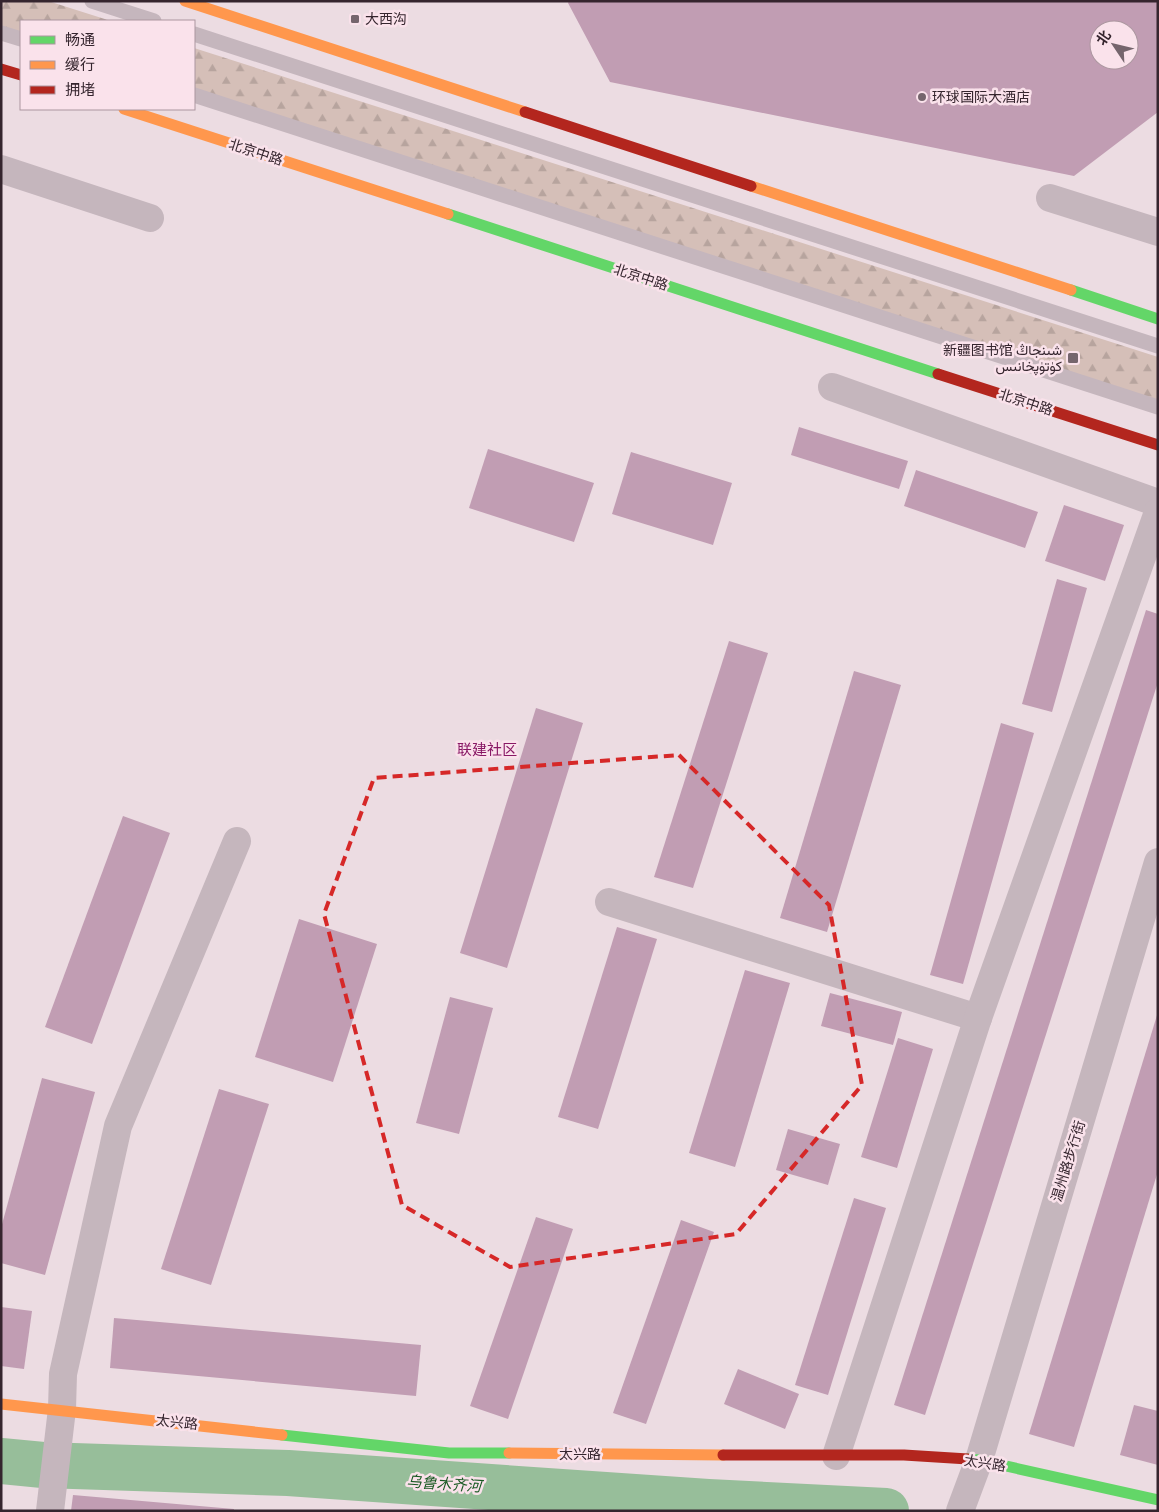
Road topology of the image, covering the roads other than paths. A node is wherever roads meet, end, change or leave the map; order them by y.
1 (92, 1) edge
2 (185, 1) edge
3 (151, 20) edge
4 (1, 33) edge
5 (195, 34) edge
6 (20, 39) edge
7 (1, 69) edge
8 (20, 75) edge
9 (195, 95) edge
10 (127, 110) edge
11 (1, 169) edge
12 (1050, 198) dead end
13 (150, 218) dead end
14 (1158, 232) edge
15 (1158, 319) edge
16 (1158, 346) edge
17 (832, 387) dead end
18 (1158, 407) edge
19 (1158, 445) edge
20 (1158, 503) edge
21 (1158, 512) edge
22 (237, 841) dead end
23 (1158, 862) edge
24 (609, 902) dead end
25 (978, 1018) junction
26 (1, 1404) edge
27 (62, 1409) junction
28 (836, 1456) junction
29 (979, 1460) junction
30 (1158, 1500) edge
31 (50, 1511) edge
32 (960, 1511) edge

1 - 3 lane
2 - 15 main road
4 - 6 lane
5 - 16 lane
7 - 8 main road
9 - 18 lane
10 - 19 main road, 北京中路
11 - 13 street
12 - 14 street
17 - 20 street
21 - 25 street
22 - 27 street
23 - 29 street, 温州路步行街
24 - 25 street
25 - 28 street
26 - 27 main road, 太兴路
27 - 28 main road, 太兴路
27 - 31 street
28 - 29 main road, 太兴路
29 - 30 main road, 太兴路
29 - 32 street, 温州路步行街

